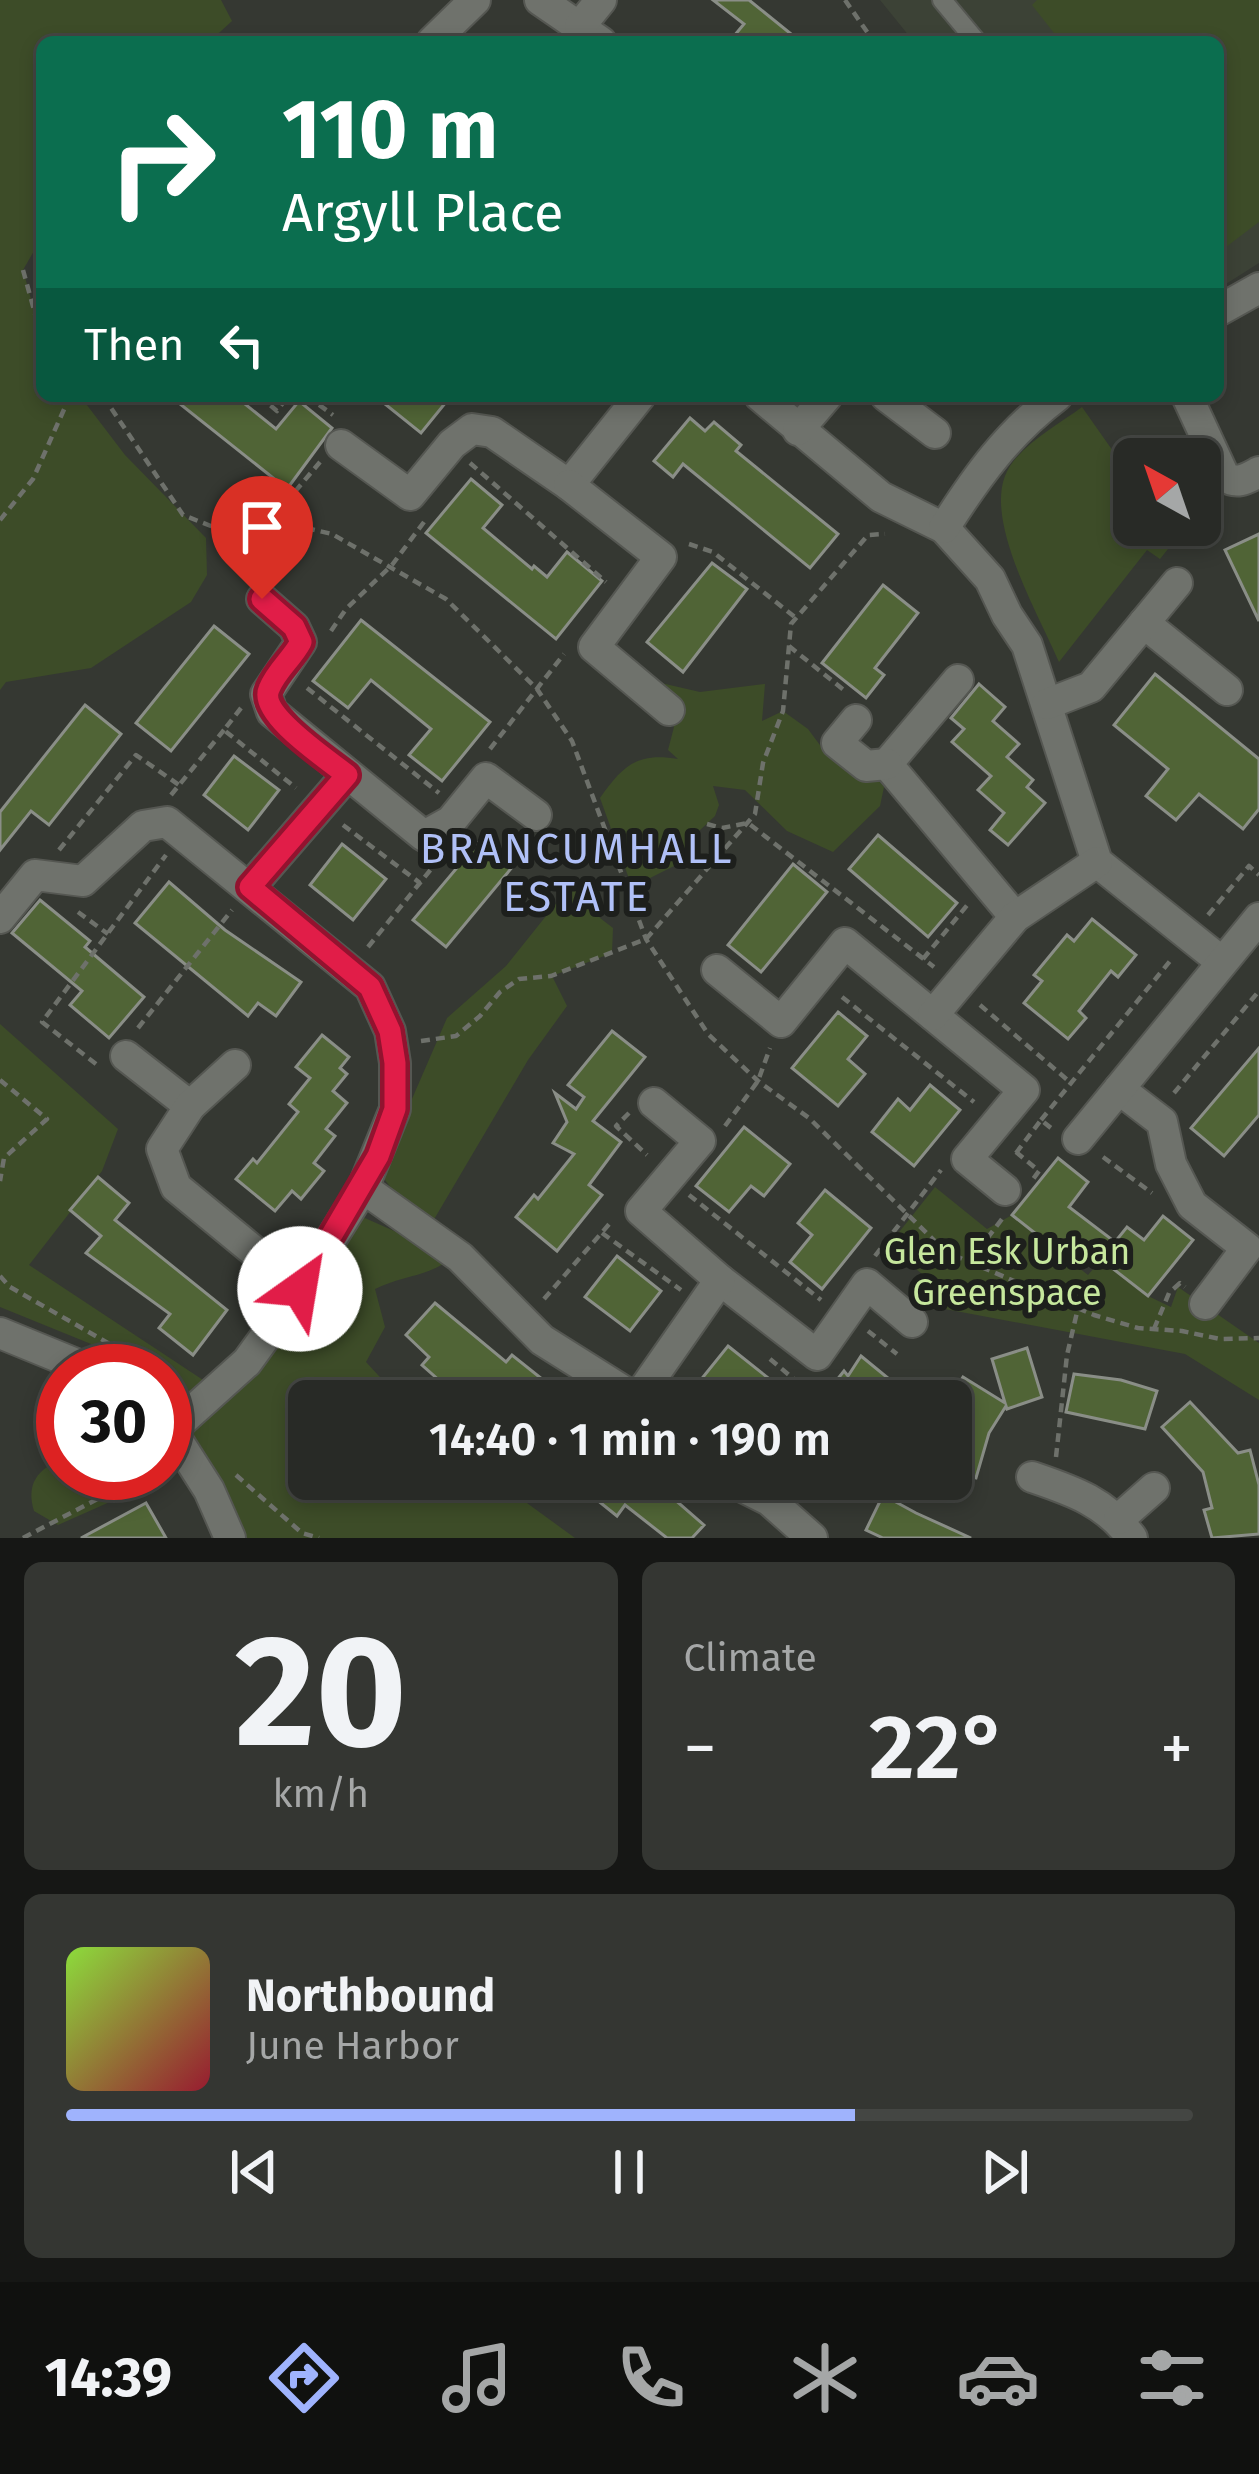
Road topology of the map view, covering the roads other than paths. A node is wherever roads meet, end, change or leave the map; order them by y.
1 (475, 0) edge
2 (540, 0) edge
3 (601, 0) edge
4 (942, 0) edge
5 (590, 34) edge
6 (438, 36) edge
7 (972, 36) edge
8 (1259, 288) edge
9 (1224, 308) edge
10 (635, 402) edge
11 (767, 402) edge
12 (822, 402) edge
13 (894, 402) edge
14 (1050, 402) edge
15 (1190, 402) edge
16 (797, 430) junction
17 (934, 433) dead end
18 (341, 445) dead end
19 (1259, 472) edge
20 (569, 485) junction
21 (944, 527) junction
22 (1177, 583) dead end
23 (262, 599) dead end
24 (1144, 623) junction
25 (958, 680) dead end
26 (1227, 690) dead end
27 (1047, 704) junction
28 (669, 710) dead end
29 (856, 720) dead end
30 (887, 764) junction
31 (347, 775) junction
32 (536, 815) dead end
33 (1097, 862) junction
34 (250, 887) junction
35 (1015, 917) junction
36 (0, 918) edge
37 (1259, 918) edge
38 (1222, 962) junction
39 (717, 970) dead end
40 (933, 1015) junction
41 (126, 1056) road end
42 (235, 1065) dead end
43 (1120, 1089) junction
44 (654, 1102) road end
45 (190, 1106) junction
46 (1075, 1143) road end
47 (999, 1186) road end
48 (362, 1188) junction
49 (719, 1280) junction
50 (300, 1289) junction
51 (1205, 1304) dead end
52 (912, 1322) dead end
53 (1, 1338) edge
54 (36, 1351) edge
55 (603, 1380) edge
56 (652, 1380) edge
57 (192, 1412) edge
58 (192, 1463) edge
59 (1043, 1481) road end
60 (1154, 1488) dead end
61 (769, 1500) edge
62 (1125, 1529) edge
63 (230, 1538) edge
64 (812, 1538) edge

1 - 6 street
2 - 5 street
3 - 5 street
4 - 7 lane
8 - 9 street
10 - 20 street
11 - 16 street
12 - 16 street
13 - 17 street
14 - 21 street
15 - 19 street
16 - 21 street
18 - 20 street
20 - 28 street
21 - 27 street
22 - 24 street
23 - 31 street
24 - 26 street
24 - 27 street
25 - 30 street
27 - 33 street
29 - 30 street
30 - 35 street
31 - 32 street
31 - 34 street
33 - 35 street
33 - 38 street
34 - 36 street
34 - 48 street
35 - 40 street
37 - 38 street
38 - 43 street
39 - 40 street
40 - 47 street
41 - 45 street
42 - 45 street
43 - 46 street
43 - 51 street
44 - 49 street
45 - 50 street
48 - 50 street
48 - 55 street
49 - 52 street
49 - 56 street
50 - 57 street
53 - 54 street
58 - 63 street
59 - 62 street
60 - 62 street
61 - 64 street

